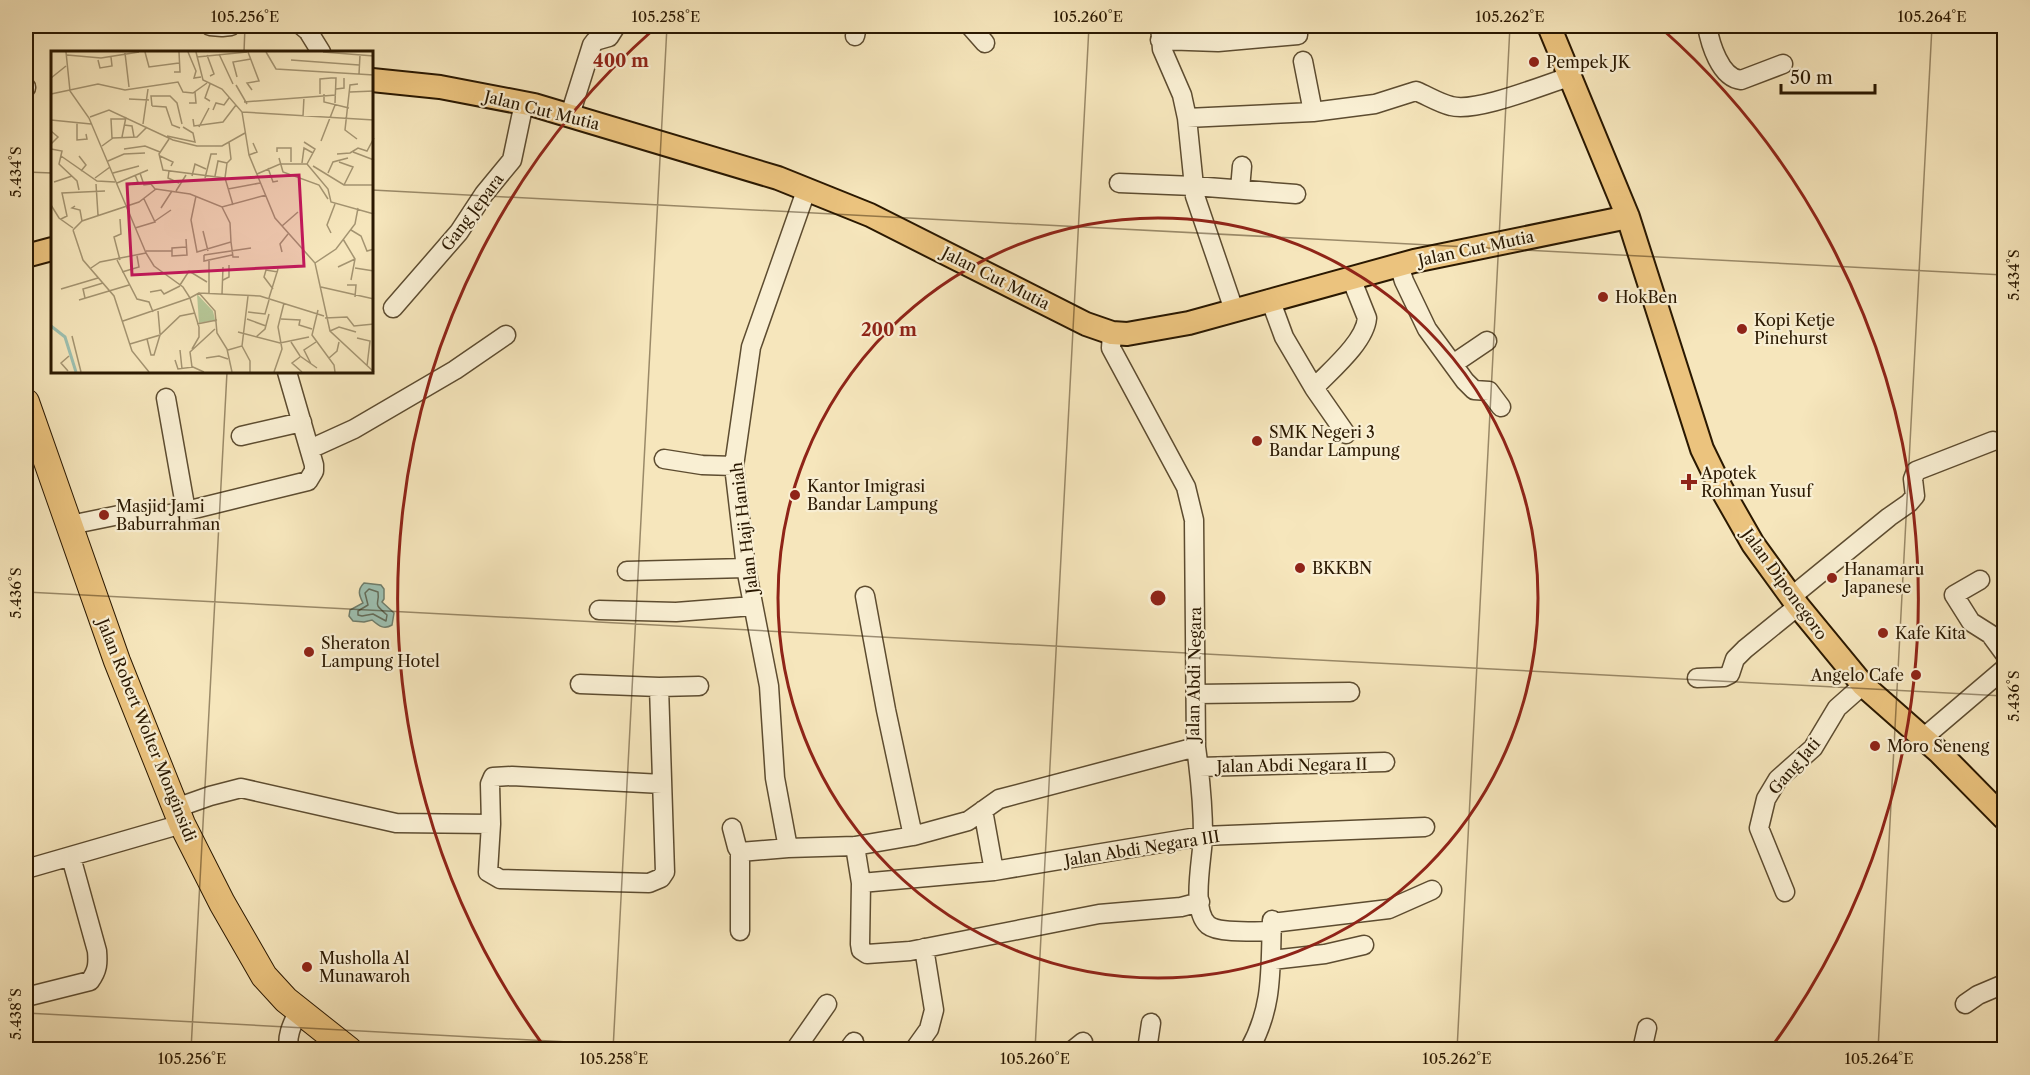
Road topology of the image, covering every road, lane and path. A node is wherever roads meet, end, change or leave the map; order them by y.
1 (210, 26) edge
2 (231, 26) edge
3 (302, 26) edge
4 (616, 26) edge
5 (970, 26) edge
6 (1549, 26) edge
7 (1707, 26) edge
8 (1160, 33) edge
9 (1298, 35) dead end
10 (985, 44) dead end
11 (320, 51) edge
12 (1303, 61) dead end
13 (1783, 64) dead end
14 (1569, 77) junction
15 (374, 80) edge
16 (524, 103) junction
17 (1313, 112) junction
18 (570, 115) junction
19 (1187, 118) junction
20 (1242, 165) dead end
21 (1119, 183) dead end
22 (1194, 186) junction
23 (807, 188) junction
24 (1240, 189) junction
25 (1296, 194) dead end
26 (1628, 217) junction
27 (51, 249) edge
28 (26, 256) edge
29 (1399, 266) junction
30 (1351, 278) junction
31 (1270, 299) junction
32 (393, 308) dead end
33 (1234, 310) junction
34 (1112, 333) junction
35 (506, 335) dead end
36 (1487, 341) dead end
37 (1453, 364) junction
38 (288, 374) edge
39 (1314, 388) junction
40 (166, 398) dead end
41 (26, 402) edge
42 (1501, 407) dead end
43 (302, 422) junction
44 (1346, 434) dead end
45 (241, 436) dead end
46 (1993, 441) dead end
47 (310, 449) junction
48 (664, 459) dead end
49 (734, 466) junction
50 (186, 511) junction
51 (70, 525) junction
52 (746, 568) junction
53 (627, 571) dead end
54 (1980, 580) dead end
55 (865, 596) dead end
56 (1794, 601) junction
57 (753, 606) junction
58 (599, 610) dead end
59 (2004, 653) edge
60 (2004, 669) edge
61 (1696, 678) dead end
62 (580, 684) dead end
63 (1863, 684) junction
64 (699, 686) dead end
65 (659, 687) junction
66 (1350, 692) dead end
67 (1196, 694) junction
68 (1923, 738) junction
69 (1196, 747) junction
70 (1385, 762) dead end
71 (1199, 767) junction
72 (662, 784) junction
73 (983, 810) junction
74 (179, 816) junction
75 (2004, 818) edge
76 (491, 824) junction
77 (1425, 826) dead end
78 (732, 828) dead end
79 (913, 836) junction
80 (1203, 836) junction
81 (787, 843) junction
82 (855, 846) junction
83 (740, 852) junction
84 (71, 857) junction
85 (26, 869) edge
86 (994, 871) junction
87 (861, 883) junction
88 (1432, 890) dead end
89 (1785, 892) dead end
90 (1200, 903) junction
91 (1272, 922) junction
92 (740, 931) dead end
93 (1364, 945) dead end
94 (924, 948) junction
95 (1272, 960) junction
96 (2004, 984) edge
97 (26, 996) edge
98 (827, 1004) dead end
99 (1965, 1004) dead end
100 (298, 1010) junction
101 (1151, 1023) dead end
102 (1647, 1028) dead end
103 (290, 1050) edge
104 (349, 1050) edge
105 (795, 1050) edge
106 (914, 1050) edge
107 (1147, 1050) edge
108 (1249, 1050) edge
109 (1642, 1050) edge

1 - 2 street
3 - 11 street
4 - 18 street
5 - 10 street
6 - 14 main road, Jalan Diponegoro
7 - 13 street
8 - 9 street
8 - 19 street
12 - 17 street
14 - 17 street
14 - 26 main road, Jalan Diponegoro
15 - 16 main road, Jalan Cut Mutia
16 - 18 main road, Jalan Cut Mutia
16 - 32 street, Gang Jepara
17 - 19 street
18 - 23 main road, Jalan Cut Mutia
19 - 22 street
20 - 24 street
21 - 22 street
22 - 24 street
22 - 33 street
23 - 34 main road, Jalan Cut Mutia
23 - 49 street, Jalan Haji Haniah
24 - 25 street
26 - 29 main road, Jalan Cut Mutia
26 - 56 main road, Jalan Diponegoro
27 - 28 main road
29 - 30 main road, Jalan Cut Mutia
29 - 37 street
30 - 31 main road, Jalan Cut Mutia
30 - 39 street
31 - 33 main road, Jalan Cut Mutia
31 - 39 street
33 - 34 main road, Jalan Cut Mutia
34 - 67 street, Jalan Abdi Negara
35 - 47 street
36 - 37 street
37 - 42 street
38 - 43 street
39 - 44 street
40 - 50 street
41 - 51 highway, Jalan Robert Wolter Monginsidi
43 - 45 street
43 - 47 street
46 - 56 street
47 - 50 street
48 - 49 street
49 - 52 street, Jalan Haji Haniah
50 - 51 street
51 - 74 highway, Jalan Robert Wolter Monginsidi
52 - 53 street
52 - 57 street, Jalan Haji Haniah
54 - 59 street
55 - 79 street
56 - 61 street
56 - 63 main road, Jalan Diponegoro
57 - 58 street
57 - 81 street, Jalan Haji Haniah
60 - 68 street
62 - 65 street
63 - 68 main road, Jalan Diponegoro
63 - 89 street, Gang Jati
64 - 65 street
65 - 72 street
66 - 67 street
67 - 69 street, Jalan Abdi Negara
68 - 75 main road, Jalan Diponegoro
69 - 71 street
69 - 73 street, Jalan Abdi Negara
70 - 71 street, Jalan Abdi Negara II
71 - 80 street
72 - 76 street
72 - 76 street
73 - 79 street, Jalan Abdi Negara
73 - 86 street
74 - 76 street
74 - 84 street
74 - 100 highway, Jalan Robert Wolter Monginsidi
77 - 80 street, Jalan Abdi Negara III
78 - 83 street
79 - 82 street, Jalan Abdi Negara
80 - 86 street, Jalan Abdi Negara III
80 - 90 street
81 - 82 street, Jalan Abdi Negara
81 - 83 street, Jalan Abdi Negara
82 - 87 street
83 - 92 street
84 - 85 street
84 - 97 street
86 - 87 street, Jalan Abdi Negara III
87 - 94 street
88 - 91 street
90 - 91 street
90 - 94 street
91 - 95 street
93 - 95 street
94 - 106 street
95 - 108 street
96 - 99 street
98 - 105 street
100 - 103 street
100 - 104 highway, Jalan Robert Wolter Monginsidi
101 - 107 street
102 - 109 street

